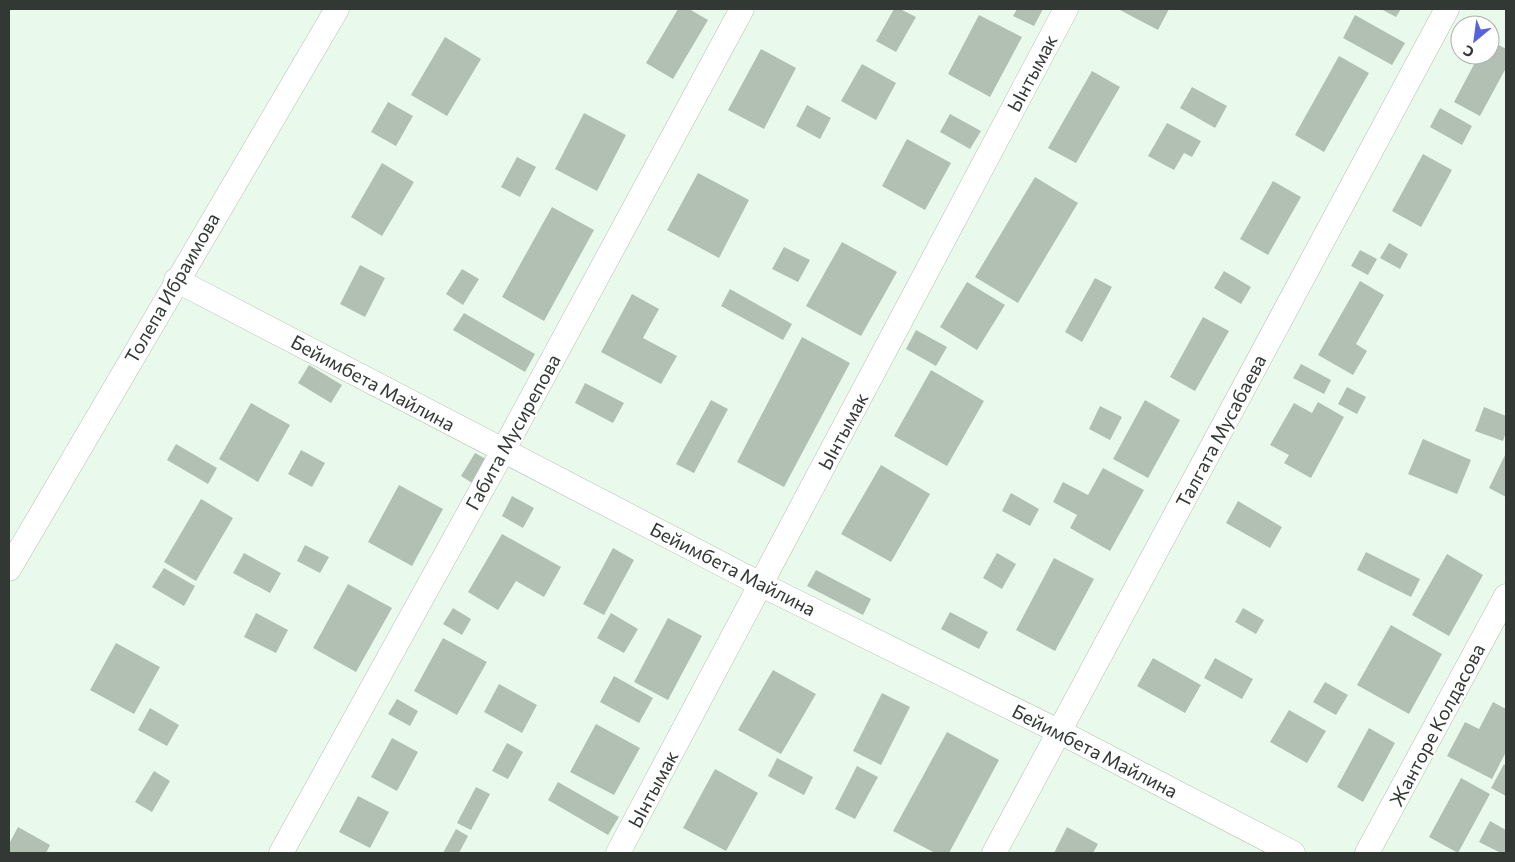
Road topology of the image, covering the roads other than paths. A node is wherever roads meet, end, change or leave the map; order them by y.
1 (336, 9) edge
2 (742, 9) edge
3 (1066, 9) edge
4 (1447, 9) edge
5 (176, 280) junction
6 (503, 451) junction
7 (9, 568) edge
8 (762, 585) junction
9 (1506, 596) edge
10 (1060, 732) junction
11 (281, 853) edge
12 (618, 853) edge
13 (994, 853) edge
14 (1293, 853) edge
15 (1367, 853) edge

1 - 5 street, Толепа Ибраимова
2 - 6 street, Габита Мусирепова
3 - 8 street, Ынтымак
4 - 10 street, Талгата Мусабаева
5 - 6 street, Бейимбета Майлина
5 - 7 street, Толепа Ибраимова
6 - 8 street, Бейимбета Майлина
6 - 11 street, Габита Мусирепова
8 - 10 street, Бейимбета Майлина
8 - 12 street, Ынтымак
9 - 15 street, Жанторе Колдасова
10 - 13 street, Талгата Мусабаева
10 - 14 street, Бейимбета Майлина

